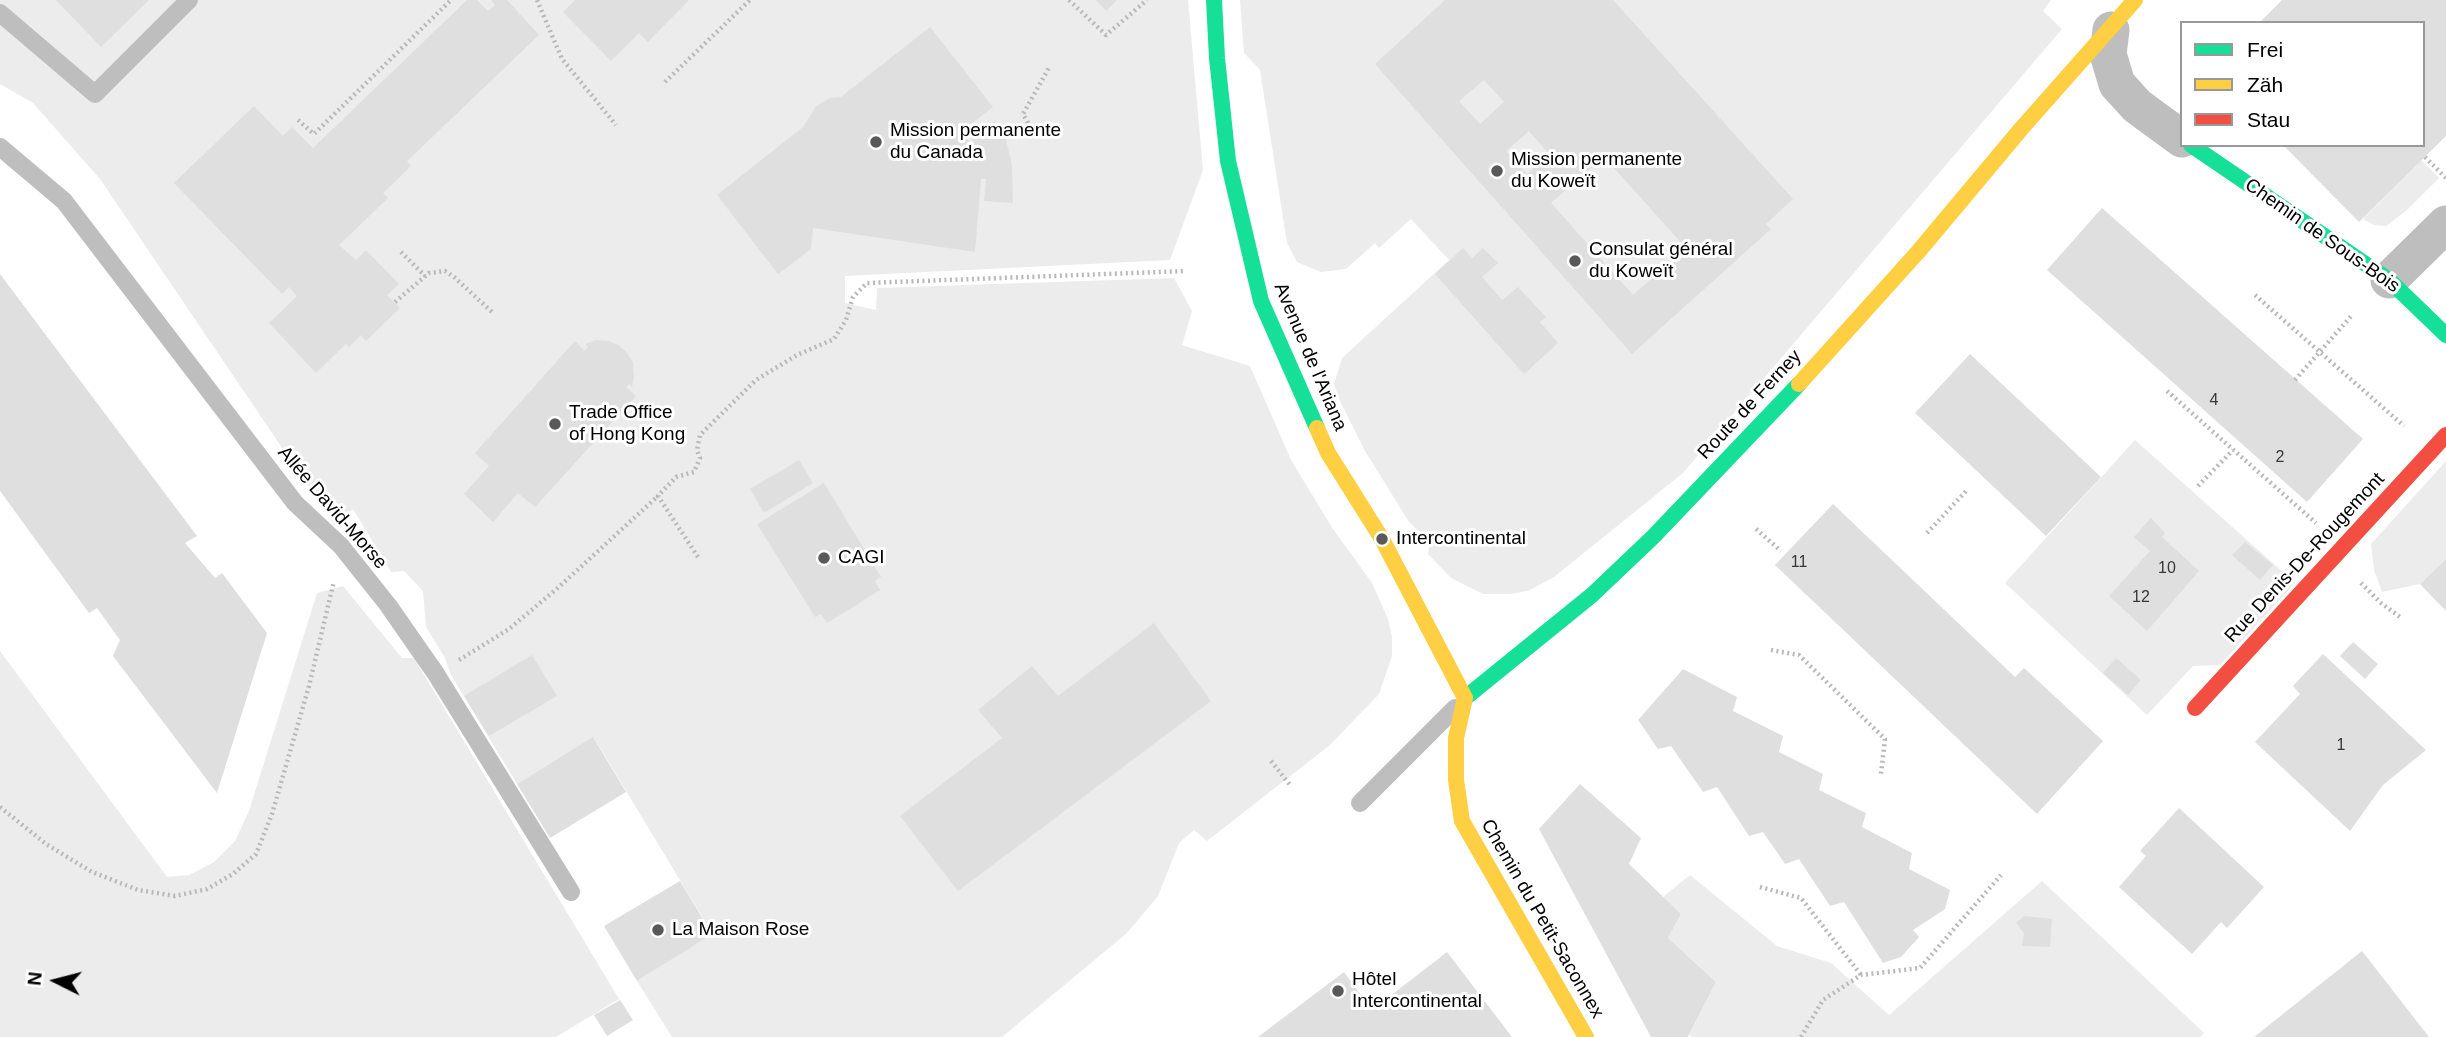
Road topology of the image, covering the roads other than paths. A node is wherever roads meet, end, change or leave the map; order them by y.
1 (189, 0) edge
2 (1213, 0) edge
3 (2135, 0) edge
4 (0, 13) edge
5 (2111, 30) junction
6 (2180, 138) edge
7 (0, 147) edge
8 (2194, 147) edge
9 (2446, 224) edge
10 (2389, 280) junction
11 (2446, 335) edge
12 (2446, 435) edge
13 (1465, 698) junction
14 (2195, 708) dead end
15 (1360, 803) dead end
16 (571, 892) dead end
17 (1586, 1037) edge

1 - 4 lane
2 - 13 street, Avenue de l'Ariana
3 - 5 street, Route de Ferney
5 - 6 street
5 - 13 street, Route de Ferney
7 - 16 lane, Allée David-Morse
8 - 10 street, Chemin de Sous-Bois
9 - 10 street
10 - 11 street, Chemin de Sous-Bois
12 - 14 street, Rue Denis-De-Rougemont
13 - 15 lane, Route de Ferney
13 - 17 street, Chemin du Petit-Saconnex

